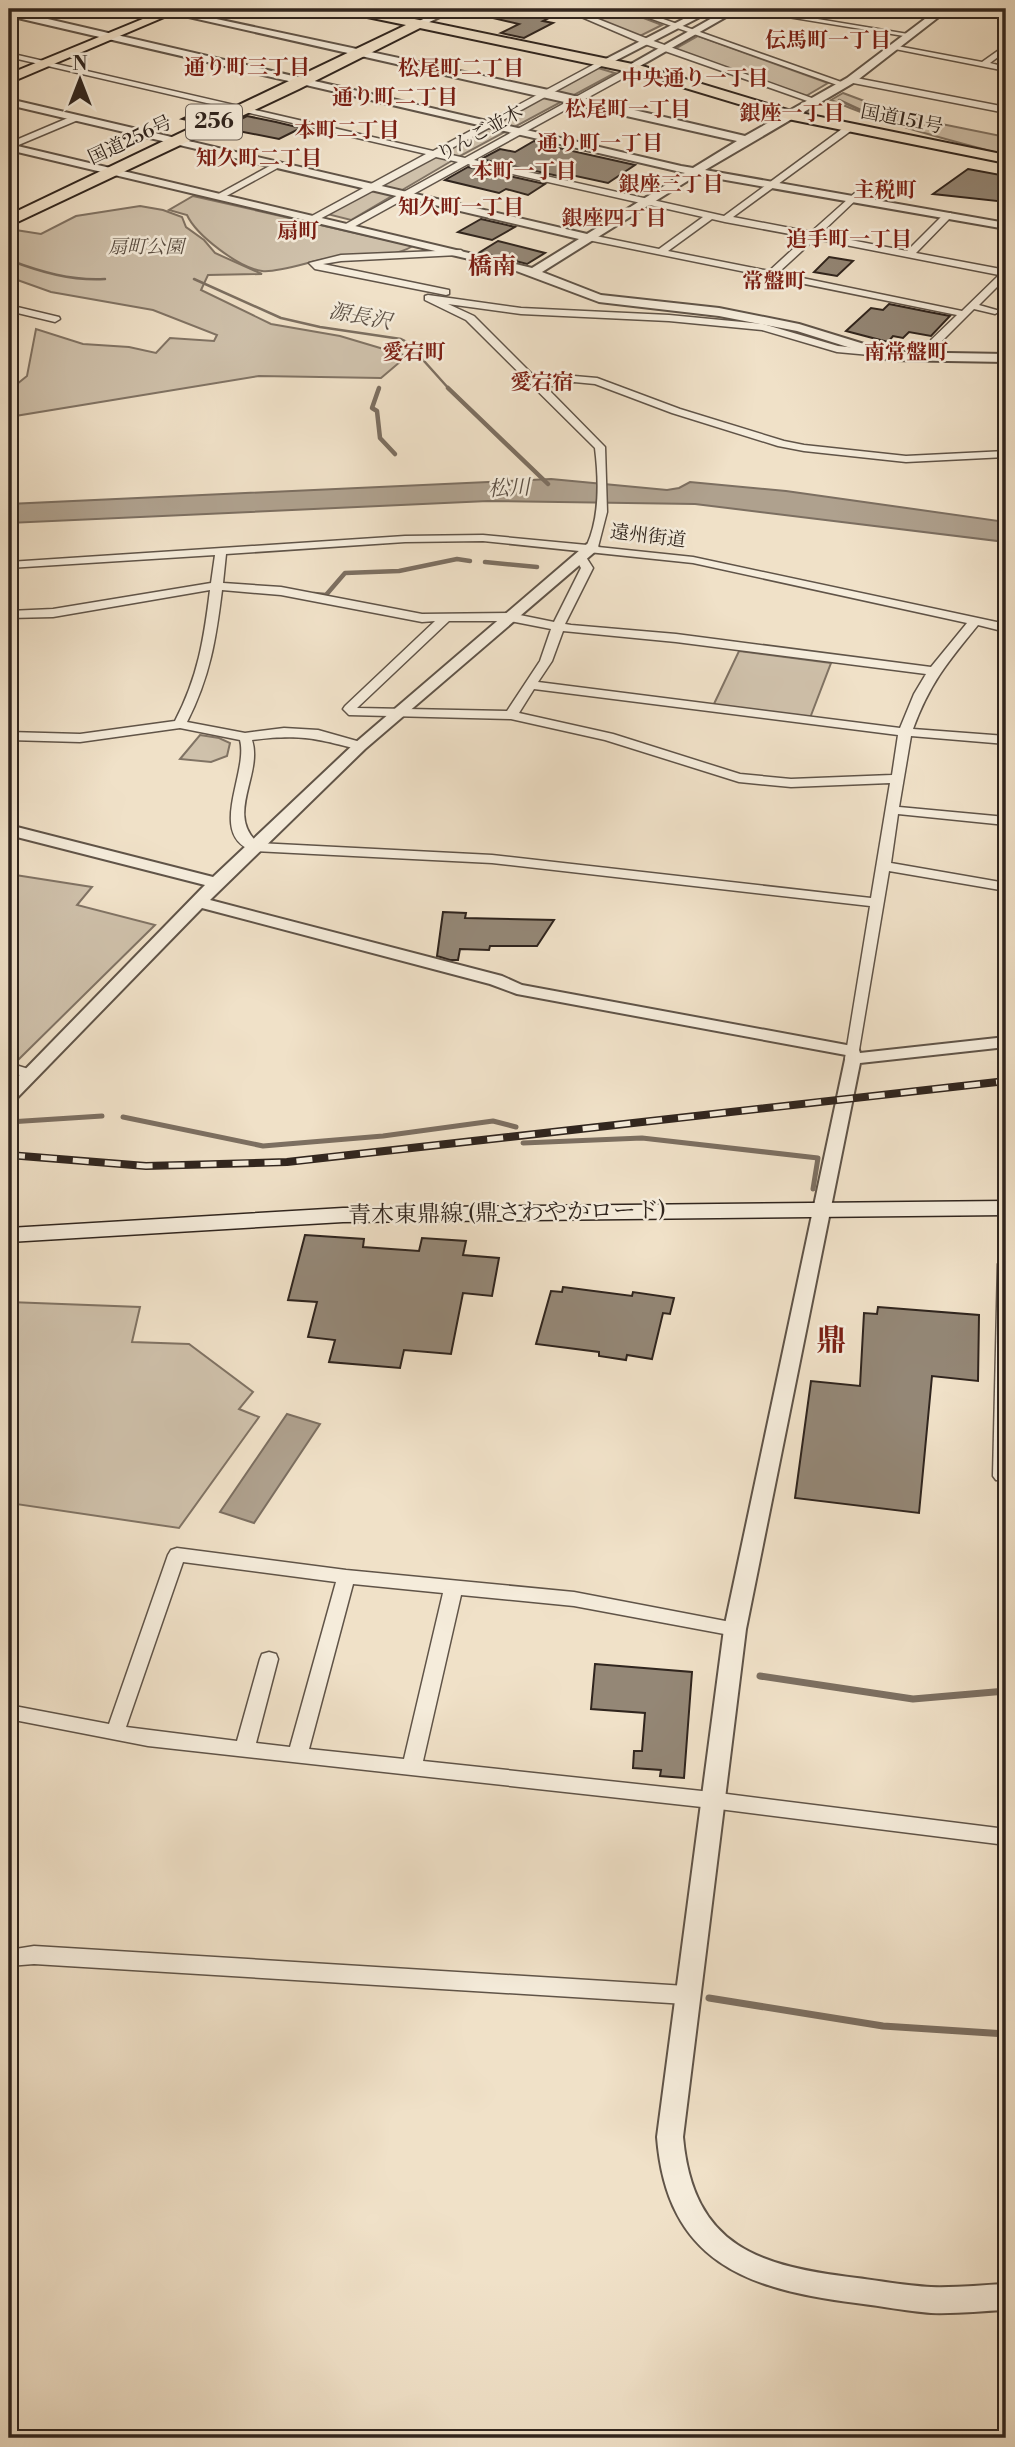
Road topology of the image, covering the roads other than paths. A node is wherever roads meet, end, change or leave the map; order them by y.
1 (14, 9) edge
2 (348, 9) edge
3 (402, 9) edge
4 (452, 9) edge
5 (567, 9) edge
6 (628, 9) edge
7 (709, 9) edge
8 (735, 9) edge
9 (743, 9) edge
10 (944, 9) edge
11 (979, 9) edge
12 (169, 10) edge
13 (9, 13) edge
14 (1006, 13) edge
15 (387, 17) junction
16 (420, 23) junction
17 (675, 26) junction
18 (692, 32) junction
19 (910, 35) junction
20 (111, 36) junction
21 (645, 41) junction
22 (895, 47) junction
23 (1006, 47) edge
24 (665, 48) junction
25 (359, 54) junction
26 (9, 55) edge
27 (605, 62) junction
28 (44, 64) junction
29 (983, 65) junction
30 (628, 68) junction
31 (1006, 69) edge
32 (9, 79) edge
33 (305, 80) junction
34 (843, 84) junction
35 (546, 93) junction
36 (817, 99) junction
37 (577, 100) junction
38 (9, 102) edge
39 (240, 110) junction
40 (1006, 110) edge
41 (788, 115) junction
42 (75, 118) junction
43 (490, 123) junction
44 (849, 128) junction
45 (522, 129) junction
46 (748, 140) junction
47 (172, 141) junction
48 (9, 146) edge
49 (433, 153) junction
50 (1006, 159) edge
51 (464, 161) junction
52 (278, 165) junction
53 (699, 169) junction
54 (108, 172) junction
55 (773, 182) junction
56 (371, 187) junction
57 (404, 195) junction
58 (855, 196) junction
59 (218, 197) junction
60 (647, 203) junction
61 (948, 215) junction
62 (710, 216) junction
63 (313, 219) junction
64 (725, 219) junction
65 (1006, 220) edge
66 (9, 221) edge
67 (1006, 226) edge
68 (347, 227) junction
69 (811, 236) junction
70 (591, 238) junction
71 (458, 252) junction
72 (659, 253) junction
73 (909, 254) junction
74 (534, 272) junction
75 (1006, 273) edge
76 (771, 275) junction
77 (9, 308) edge
78 (968, 310) junction
79 (995, 311) dead end
80 (537, 312) junction
81 (55, 320) dead end
82 (935, 342) dead end
83 (870, 352) junction
84 (1006, 358) edge
85 (541, 385) junction
86 (1006, 454) edge
87 (221, 550) junction
88 (586, 552) junction
89 (9, 565) edge
90 (215, 586) junction
91 (9, 614) edge
92 (447, 617) junction
93 (510, 617) junction
94 (974, 622) junction
95 (558, 627) junction
96 (1006, 628) edge
97 (934, 671) junction
98 (532, 685) junction
99 (397, 713) junction
100 (511, 715) junction
101 (180, 723) junction
102 (905, 732) junction
103 (9, 736) edge
104 (245, 737) junction
105 (1006, 740) edge
106 (360, 746) junction
107 (898, 779) junction
108 (893, 810) junction
109 (1006, 821) edge
110 (9, 830) edge
111 (254, 847) junction
112 (885, 866) junction
113 (216, 883) junction
114 (1006, 887) edge
115 (199, 902) junction
116 (878, 904) junction
117 (1006, 1042) edge
118 (852, 1055) junction
119 (9, 1067) edge
120 (30, 1074) junction
121 (9, 1096) edge
122 (1006, 1208) edge
123 (820, 1210) junction
124 (9, 1235) edge
125 (1006, 1264) edge
126 (1002, 1476) dead end
127 (346, 1577) junction
128 (454, 1586) junction
129 (734, 1629) junction
130 (269, 1659) dead end
131 (9, 1712) edge
132 (115, 1733) junction
133 (245, 1748) junction
134 (299, 1754) junction
135 (412, 1768) junction
136 (711, 1800) junction
137 (1006, 1837) edge
138 (9, 1958) edge
139 (686, 1995) junction
140 (1006, 2297) edge

1 - 20 street
2 - 15 highway, 国道151号
3 - 15 street
4 - 16 street
5 - 21 street
6 - 17 street
7 - 17 street
8 - 18 street
9 - 19 street
10 - 19 street
11 - 14 street
12 - 20 main road
12 - 25 street
13 - 20 street
15 - 16 highway, 国道151号
16 - 25 highway, 国道256号 / 256
16 - 27 highway, 国道151号
17 - 18 street
17 - 21 street
18 - 24 street
18 - 34 street
19 - 22 street
20 - 28 main road
20 - 33 street
21 - 24 street
21 - 27 street
22 - 29 street
22 - 34 street
23 - 29 street
24 - 30 street
24 - 36 street
25 - 33 highway, 国道256号 / 256
25 - 35 street
26 - 28 street
27 - 30 highway, 国道151号
27 - 35 street, りんご並木
28 - 32 main road
28 - 39 street
29 - 31 street
30 - 37 street, りんご並木
30 - 41 highway, 国道151号
33 - 39 highway, 国道256号 / 256
33 - 43 street
34 - 36 street
34 - 40 street
35 - 37 street
35 - 43 street, りんご並木
36 - 41 street
37 - 45 street, りんご並木
37 - 46 street
38 - 42 street
39 - 47 highway, 国道256号 / 256
39 - 49 street
41 - 44 highway, 国道151号
41 - 46 street
42 - 47 street
42 - 48 street
43 - 45 street
43 - 49 street, りんご並木
44 - 50 highway, 国道151号
44 - 55 street
45 - 51 street, りんご並木
45 - 53 street
46 - 53 street
47 - 52 street
47 - 54 highway, 国道256号 / 256
48 - 54 street
49 - 51 street
49 - 56 street, りんご並木
51 - 57 street, りんご並木
51 - 60 street
52 - 56 street
52 - 59 street
53 - 55 street
53 - 60 street
54 - 59 street
54 - 66 highway, 国道256号 / 256
55 - 58 street
55 - 64 street
56 - 57 street
56 - 63 street, りんご並木
57 - 68 street, りんご並木
57 - 70 street
58 - 61 street
58 - 65 street
58 - 69 street
59 - 63 street
60 - 62 street
60 - 70 street
61 - 67 street
61 - 73 street
62 - 64 street
62 - 72 street
63 - 68 street
64 - 69 street
68 - 71 street
69 - 73 street
69 - 76 street
70 - 72 street
70 - 74 street
71 - 74 street
71 - 80 street
72 - 76 street
73 - 75 street
74 - 83 street
75 - 78 street
76 - 78 street
77 - 81 street
78 - 79 street
78 - 82 street
80 - 83 street
80 - 85 street, 遠州街道
83 - 84 street
85 - 86 street
85 - 88 street, 遠州街道
87 - 88 street
87 - 89 street
87 - 90 street
88 - 93 street
88 - 94 street, 遠州街道
88 - 95 street
90 - 91 street
90 - 92 street
90 - 101 street
92 - 93 street
92 - 99 street
93 - 95 street
93 - 99 street
94 - 96 street, 遠州街道
94 - 97 street
95 - 97 street
95 - 98 street
97 - 102 street
98 - 100 street
98 - 102 street
99 - 100 street
99 - 106 street
100 - 107 street
101 - 103 street
101 - 104 street
102 - 105 street
102 - 107 street
104 - 106 street
104 - 111 street
106 - 111 street
107 - 108 street
108 - 109 street
108 - 112 street
110 - 113 street
111 - 113 street
111 - 116 street
112 - 114 street
112 - 116 street
113 - 115 street
115 - 118 street
115 - 120 street
116 - 118 street
117 - 118 street
118 - 123 street
119 - 120 street
120 - 121 street
122 - 123 main road, 青木東鼎線 (鼎さわやかロード)
123 - 124 main road, 青木東鼎線 (鼎さわやかロード)
123 - 129 street
125 - 126 street
127 - 128 street
127 - 132 street
127 - 134 street
128 - 129 street
128 - 135 street
129 - 136 street
130 - 133 street
131 - 132 street
132 - 133 street
133 - 134 street
134 - 135 street
135 - 136 street
136 - 137 street
136 - 139 street
138 - 139 street
139 - 140 street

